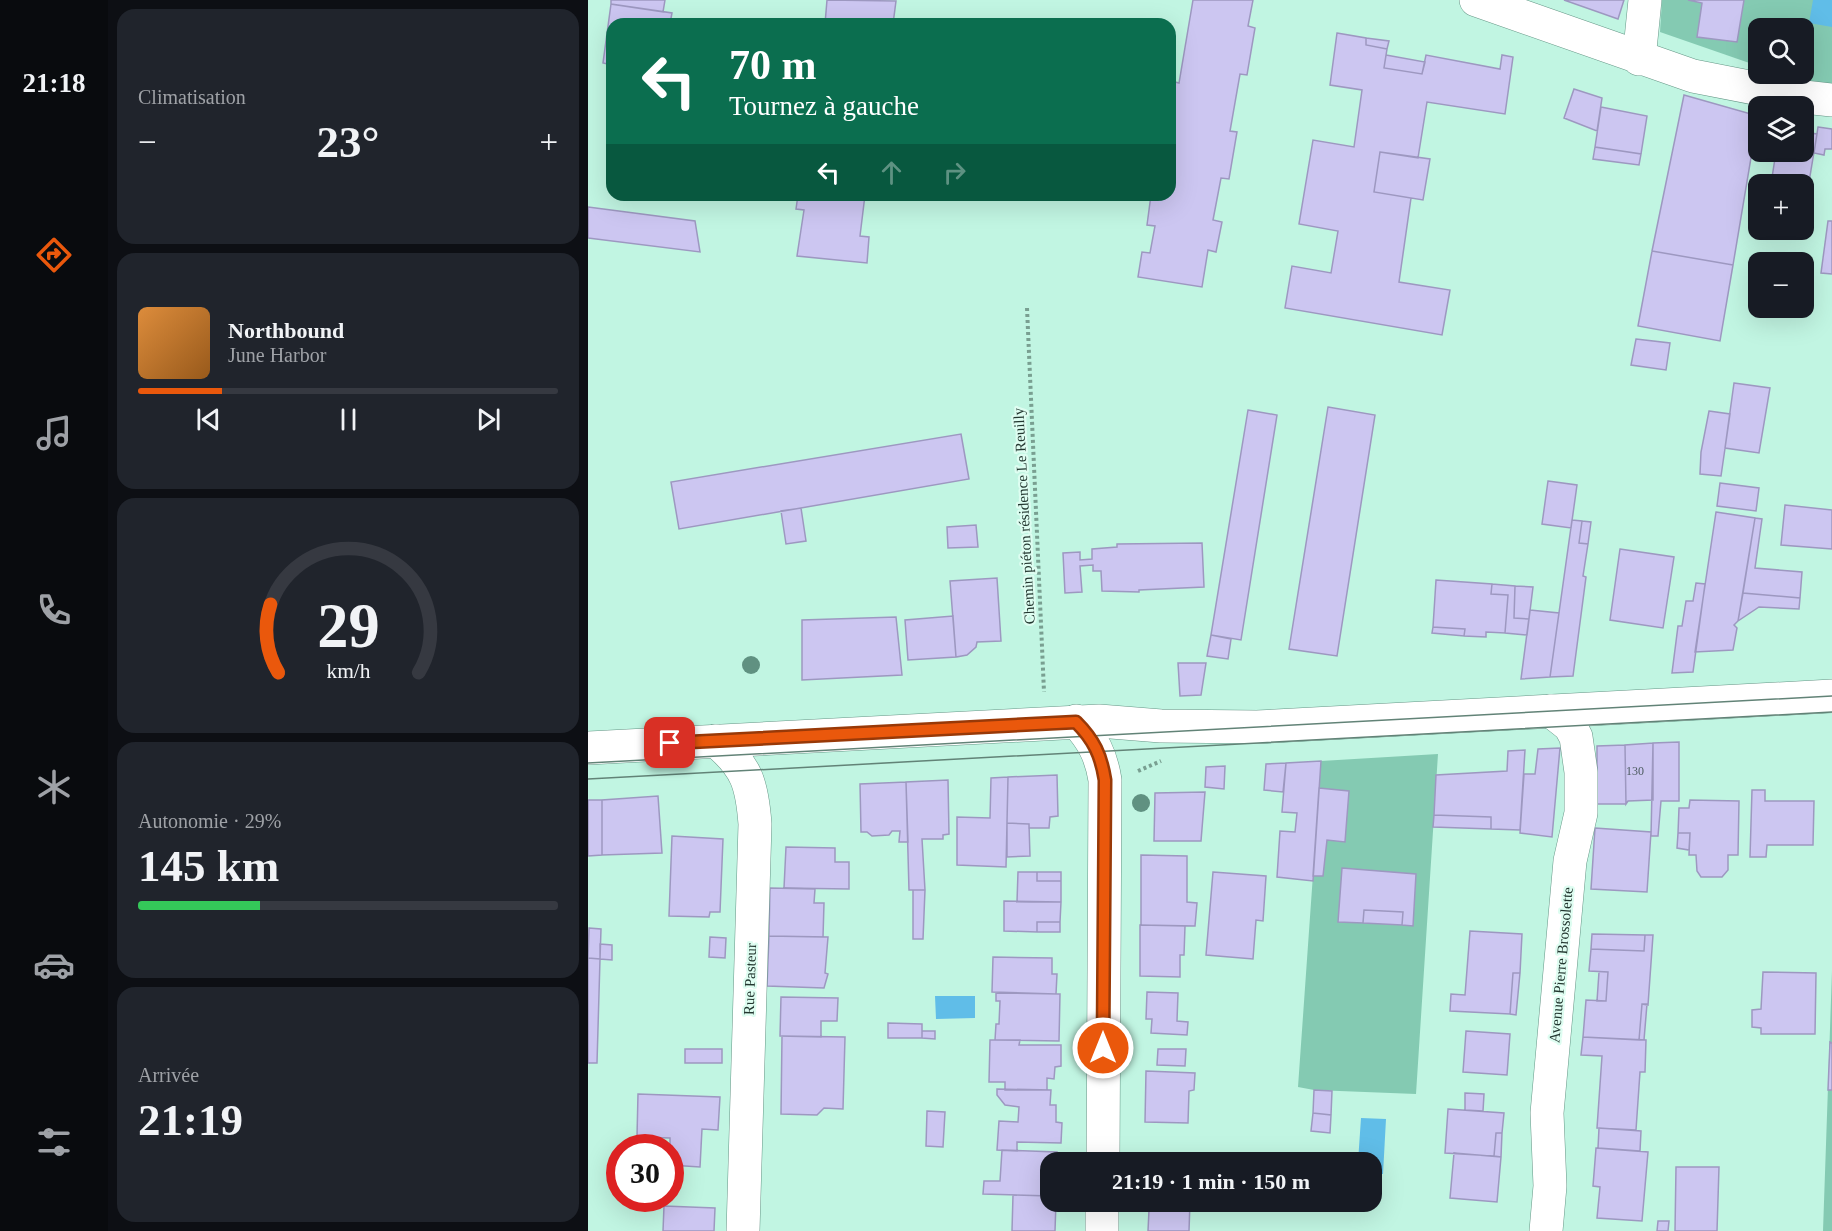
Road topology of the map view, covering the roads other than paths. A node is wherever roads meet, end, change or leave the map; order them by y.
1 (1476, 0) edge
2 (1645, 0) edge
3 (1639, 59) junction
4 (1832, 100) edge
5 (1832, 696) edge
6 (1551, 711) junction
7 (1061, 722) junction
8 (716, 741) junction
9 (588, 748) edge
10 (1103, 1152) edge
11 (1102, 1212) edge
12 (743, 1231) edge
13 (1102, 1231) edge
14 (1546, 1231) edge

1 - 3 street
2 - 3 street
3 - 4 street
5 - 6 street
6 - 7 street
6 - 14 street, Avenue Pierre Brossolette
7 - 8 street
7 - 10 street
8 - 9 street
8 - 12 street, Rue Pasteur
11 - 13 street

